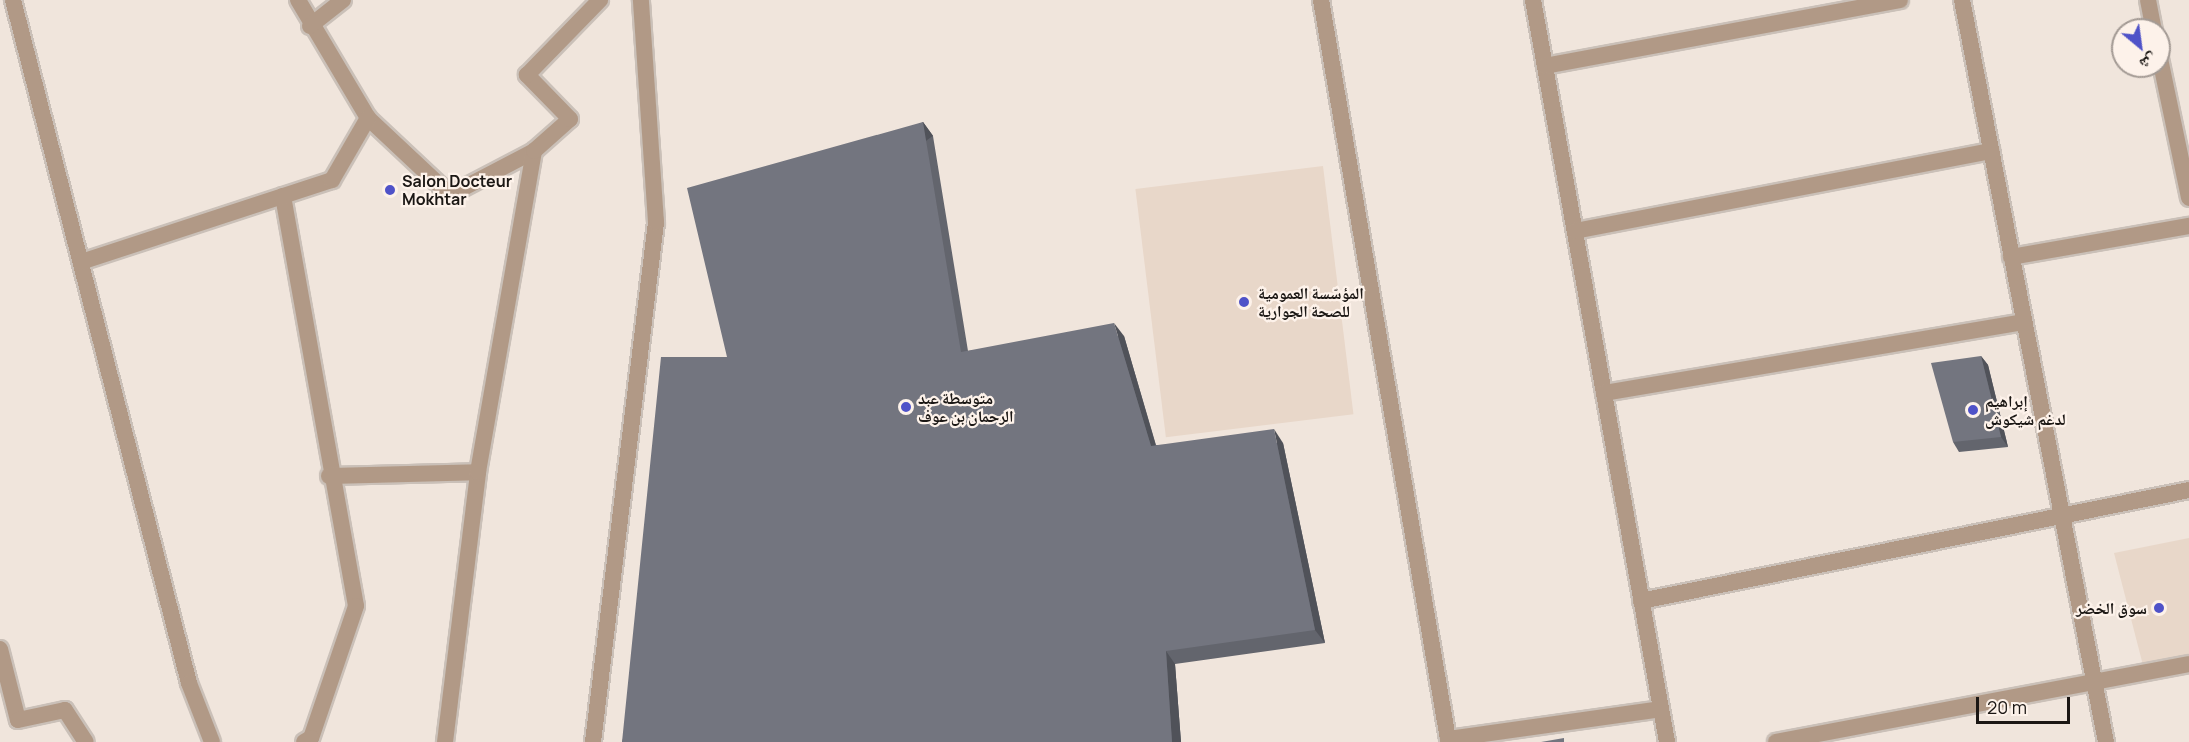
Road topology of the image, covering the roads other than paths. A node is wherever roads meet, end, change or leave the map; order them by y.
1 (13, 0) edge
2 (298, 0) edge
3 (343, 0) edge
4 (600, 0) edge
5 (641, 0) edge
6 (1321, 0) edge
7 (1533, 0) edge
8 (1900, 0) edge
9 (1962, 0) edge
10 (2148, 0) edge
11 (2152, 18) edge
12 (310, 26) junction
13 (1545, 66) junction
14 (2164, 78) edge
15 (368, 118) junction
16 (534, 151) junction
17 (1991, 151) junction
18 (283, 195) junction
19 (2189, 198) edge
20 (2189, 226) edge
21 (1575, 231) junction
22 (2011, 257) junction
23 (81, 262) junction
24 (2024, 322) junction
25 (1604, 393) junction
26 (478, 472) junction
27 (329, 476) junction
28 (2189, 489) edge
29 (2062, 516) junction
30 (1641, 601) junction
31 (0, 649) edge
32 (2189, 663) edge
33 (2095, 683) junction
34 (1661, 709) junction
35 (1483, 738) edge
36 (1448, 741) edge
37 (86, 742) edge
38 (212, 742) edge
39 (304, 742) edge
40 (445, 742) edge
41 (593, 742) edge
42 (1667, 742) edge
43 (1776, 742) edge
44 (2106, 742) edge

1 - 23 street
2 - 12 street
3 - 12 street
4 - 16 street
5 - 41 street
6 - 36 street
7 - 13 street
8 - 13 street
9 - 17 street
10 - 11 street
12 - 15 street
13 - 21 street
14 - 19 street
15 - 16 street
15 - 18 street
16 - 26 street
17 - 21 street
17 - 22 street
18 - 23 street
18 - 27 street
20 - 22 street
21 - 25 street
22 - 24 street
23 - 38 street
24 - 25 street
24 - 29 street
25 - 30 street
26 - 27 street
26 - 40 street
27 - 39 street
28 - 29 street
29 - 30 street
29 - 33 street
30 - 34 street
31 - 37 street
32 - 33 street
33 - 43 street
33 - 44 street
34 - 35 street
34 - 42 street
35 - 36 street

